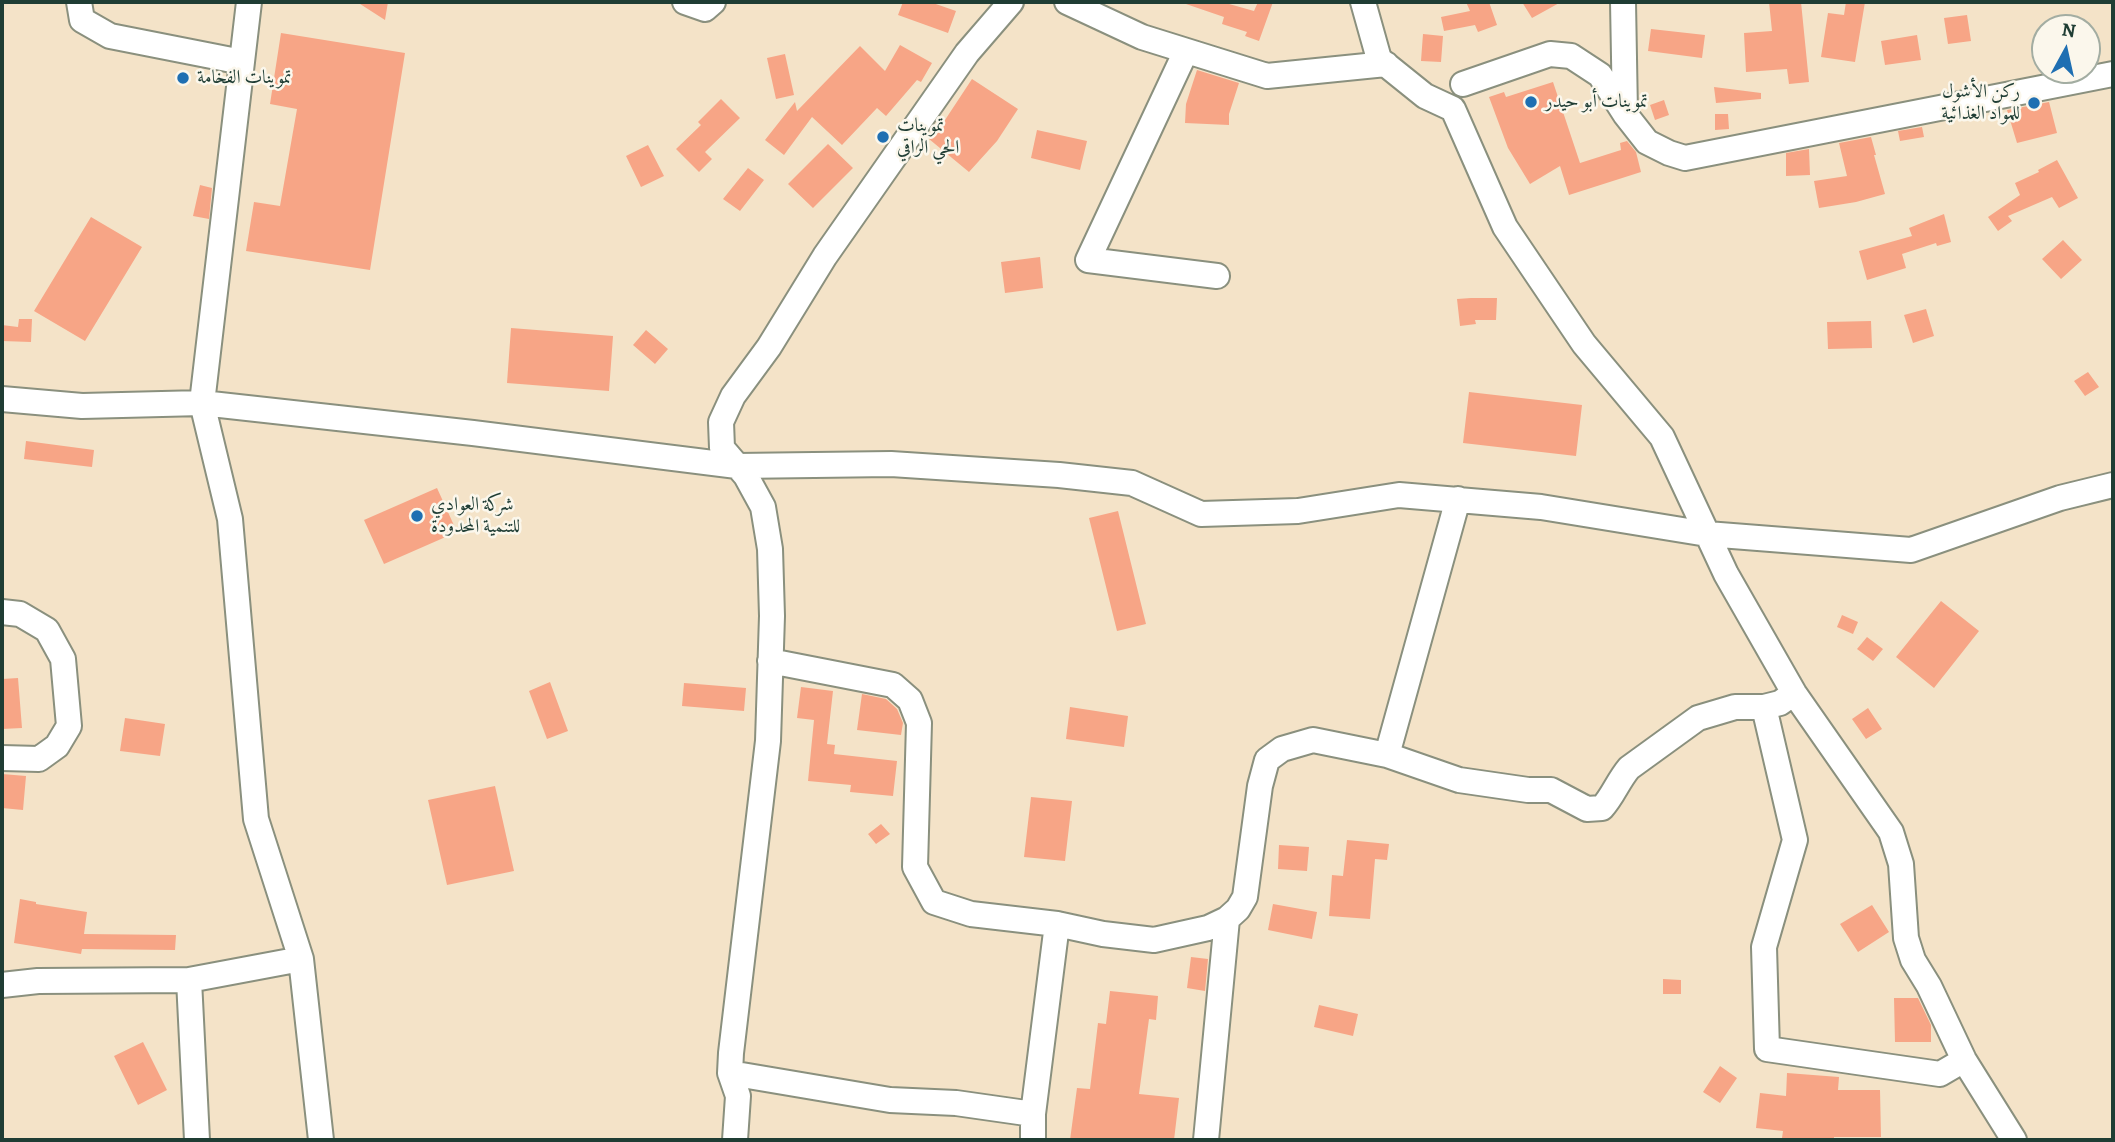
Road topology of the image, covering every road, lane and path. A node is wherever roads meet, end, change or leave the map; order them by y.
1 (79, 2) edge
2 (249, 2) edge
3 (685, 2) edge
4 (713, 2) edge
5 (1009, 2) edge
6 (1067, 2) edge
7 (1363, 2) edge
8 (1623, 2) edge
9 (1186, 51) junction
10 (242, 62) junction
11 (1386, 64) junction
12 (2113, 74) edge
13 (1463, 84) dead end
14 (1625, 114) junction
15 (1217, 276) dead end
16 (2, 399) edge
17 (202, 404) junction
18 (737, 466) junction
19 (2113, 485) edge
20 (1458, 499) junction
21 (1707, 534) junction
22 (2, 612) edge
23 (771, 661) junction
24 (1794, 693) junction
25 (1764, 707) junction
26 (1387, 755) junction
27 (2, 758) edge
28 (1227, 919) junction
29 (1057, 924) junction
30 (301, 959) junction
31 (189, 980) junction
32 (2, 985) edge
33 (1964, 1060) junction
34 (730, 1073) junction
35 (1034, 1114) junction
36 (314, 1139) edge
37 (197, 1140) edge
38 (736, 1140) edge
39 (1032, 1140) edge
40 (1206, 1140) edge
41 (2014, 1140) edge

1 - 10 street
2 - 10 street
3 - 4 street
5 - 18 street
6 - 9 street
7 - 11 street
8 - 14 street
9 - 11 street
9 - 15 street
10 - 17 street
11 - 21 street
12 - 14 street
13 - 14 street
16 - 17 street
17 - 18 street
17 - 30 street
18 - 20 street
18 - 23 street
19 - 21 street
20 - 21 street
20 - 26 street
21 - 24 street
22 - 27 street
23 - 29 street
23 - 34 street
24 - 25 street
24 - 33 street
25 - 26 street
25 - 33 street
26 - 28 street
28 - 29 street
28 - 40 street
29 - 35 street
30 - 31 street
30 - 36 street
31 - 32 street
31 - 37 street
33 - 41 street
34 - 35 street
34 - 38 street
35 - 39 street

